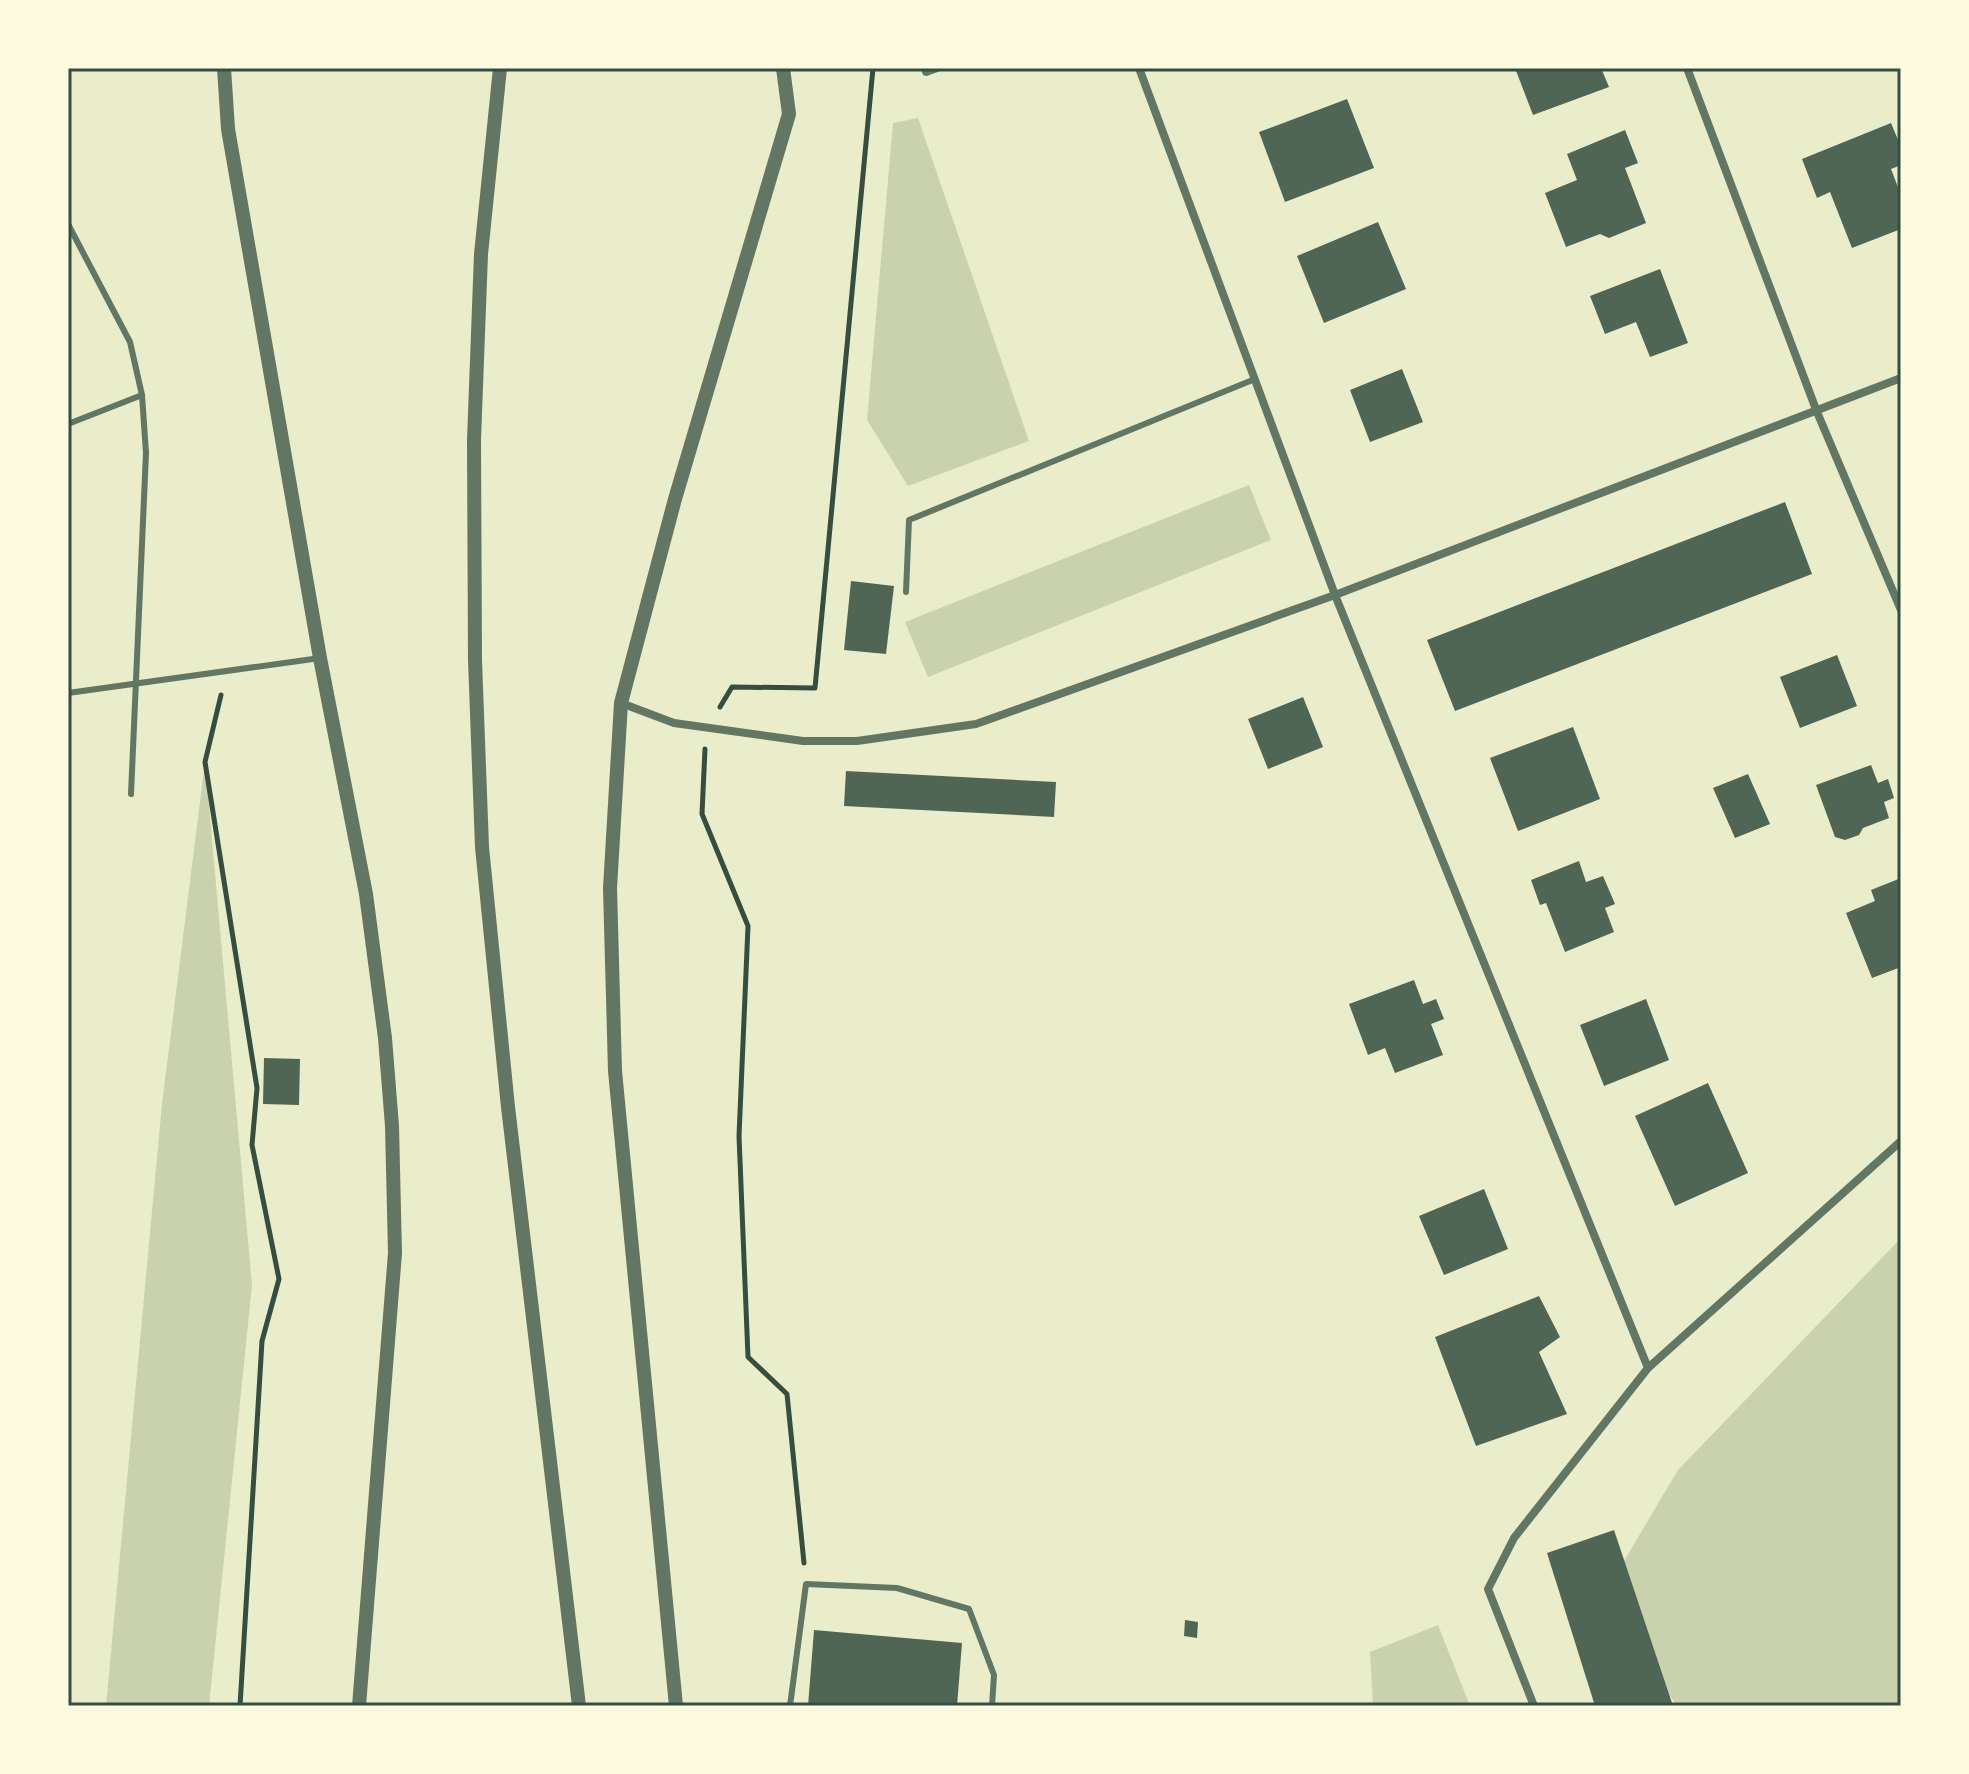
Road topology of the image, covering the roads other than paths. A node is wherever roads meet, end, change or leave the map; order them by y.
1 (224, 68) edge
2 (509, 68) edge
3 (783, 68) edge
4 (937, 68) edge
5 (1139, 68) edge
6 (1687, 68) edge
7 (497, 72) edge
8 (926, 72) dead end
9 (68, 224) edge
10 (1901, 378) edge
11 (1255, 379) junction
12 (142, 395) junction
13 (1817, 412) junction
14 (68, 424) edge
15 (906, 592) dead end
16 (1335, 595) junction
17 (1901, 610) edge
18 (320, 658) junction
19 (136, 685) junction
20 (68, 693) edge
21 (621, 703) junction
22 (131, 794) dead end
23 (1901, 1141) edge
24 (1648, 1368) junction
25 (359, 1706) edge
26 (579, 1706) edge
27 (676, 1706) edge
28 (790, 1706) edge
29 (992, 1706) edge
30 (1534, 1706) edge

1 - 18 street
2 - 7 street
3 - 21 street
4 - 8 street
5 - 11 street
6 - 13 street
7 - 26 street
9 - 12 lane
10 - 13 street
11 - 15 lane
11 - 16 street
12 - 14 lane
12 - 19 lane
13 - 16 street
13 - 17 street
16 - 21 street
16 - 24 street
18 - 19 lane
18 - 25 street
19 - 20 lane
19 - 22 lane
21 - 27 street
23 - 24 street
24 - 30 street
28 - 29 lane

